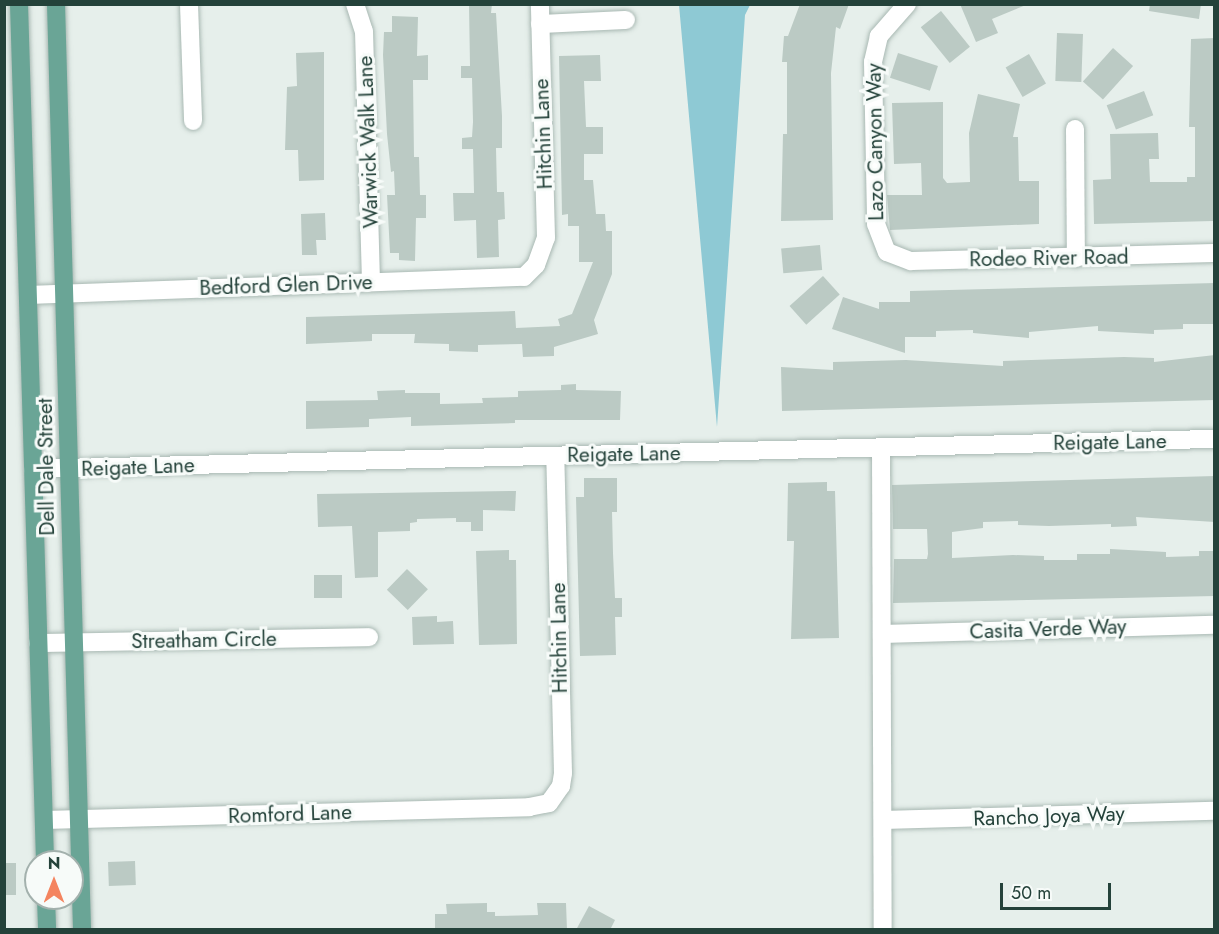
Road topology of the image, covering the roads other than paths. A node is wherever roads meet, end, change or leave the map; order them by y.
1 (19, 4) edge
2 (56, 4) edge
3 (189, 4) edge
4 (355, 4) edge
5 (540, 4) edge
6 (907, 4) edge
7 (626, 21) dead end
8 (540, 24) junction
9 (193, 121) dead end
10 (1075, 129) dead end
11 (887, 252) joint
12 (1215, 253) edge
13 (1076, 258) junction
14 (537, 262) joint
15 (371, 281) junction
16 (65, 293) junction
17 (28, 295) junction
18 (1215, 439) edge
19 (881, 448) junction
20 (555, 456) junction
21 (33, 469) junction
22 (68, 469) junction
23 (1215, 625) edge
24 (882, 634) junction
25 (369, 637) dead end
26 (72, 642) junction
27 (38, 643) junction
28 (537, 806) joint
29 (1215, 812) edge
30 (44, 820) junction
31 (78, 820) junction
32 (882, 820) junction
33 (45, 850) edge
34 (46, 910) edge
35 (47, 930) edge
36 (82, 930) edge
37 (883, 930) edge

1 - 17 main road, Dell Dale Street
2 - 16 main road, Dell Dale Street
3 - 9 street
4 - 15 street, Warwick Walk Lane
5 - 8 street, Hitchin Lane
6 - 11 street, Lazo Canyon Way
7 - 8 street
8 - 14 street, Hitchin Lane
10 - 13 street
11 - 13 street, Rodeo River Road
12 - 13 street, Rodeo River Road
14 - 15 street, Bedford Glen Drive
15 - 16 street, Bedford Glen Drive
16 - 17 street, Bedford Glen Drive
16 - 22 main road, Dell Dale Street
17 - 21 main road, Dell Dale Street
18 - 19 street, Reigate Lane
19 - 20 street, Reigate Lane
19 - 24 street
20 - 22 street, Reigate Lane
20 - 28 street, Hitchin Lane
21 - 22 street, Reigate Lane
21 - 27 main road, Dell Dale Street
22 - 26 main road, Dell Dale Street
23 - 24 street, Casita Verde Way
24 - 32 street
25 - 26 street, Streatham Circle
26 - 27 street, Streatham Circle
26 - 31 main road, Dell Dale Street
27 - 30 main road, Dell Dale Street
28 - 31 street, Romford Lane
29 - 32 street, Rancho Joya Way
30 - 31 street, Romford Lane
30 - 33 main road, Dell Dale Street
31 - 36 main road, Dell Dale Street
32 - 37 street
34 - 35 main road

